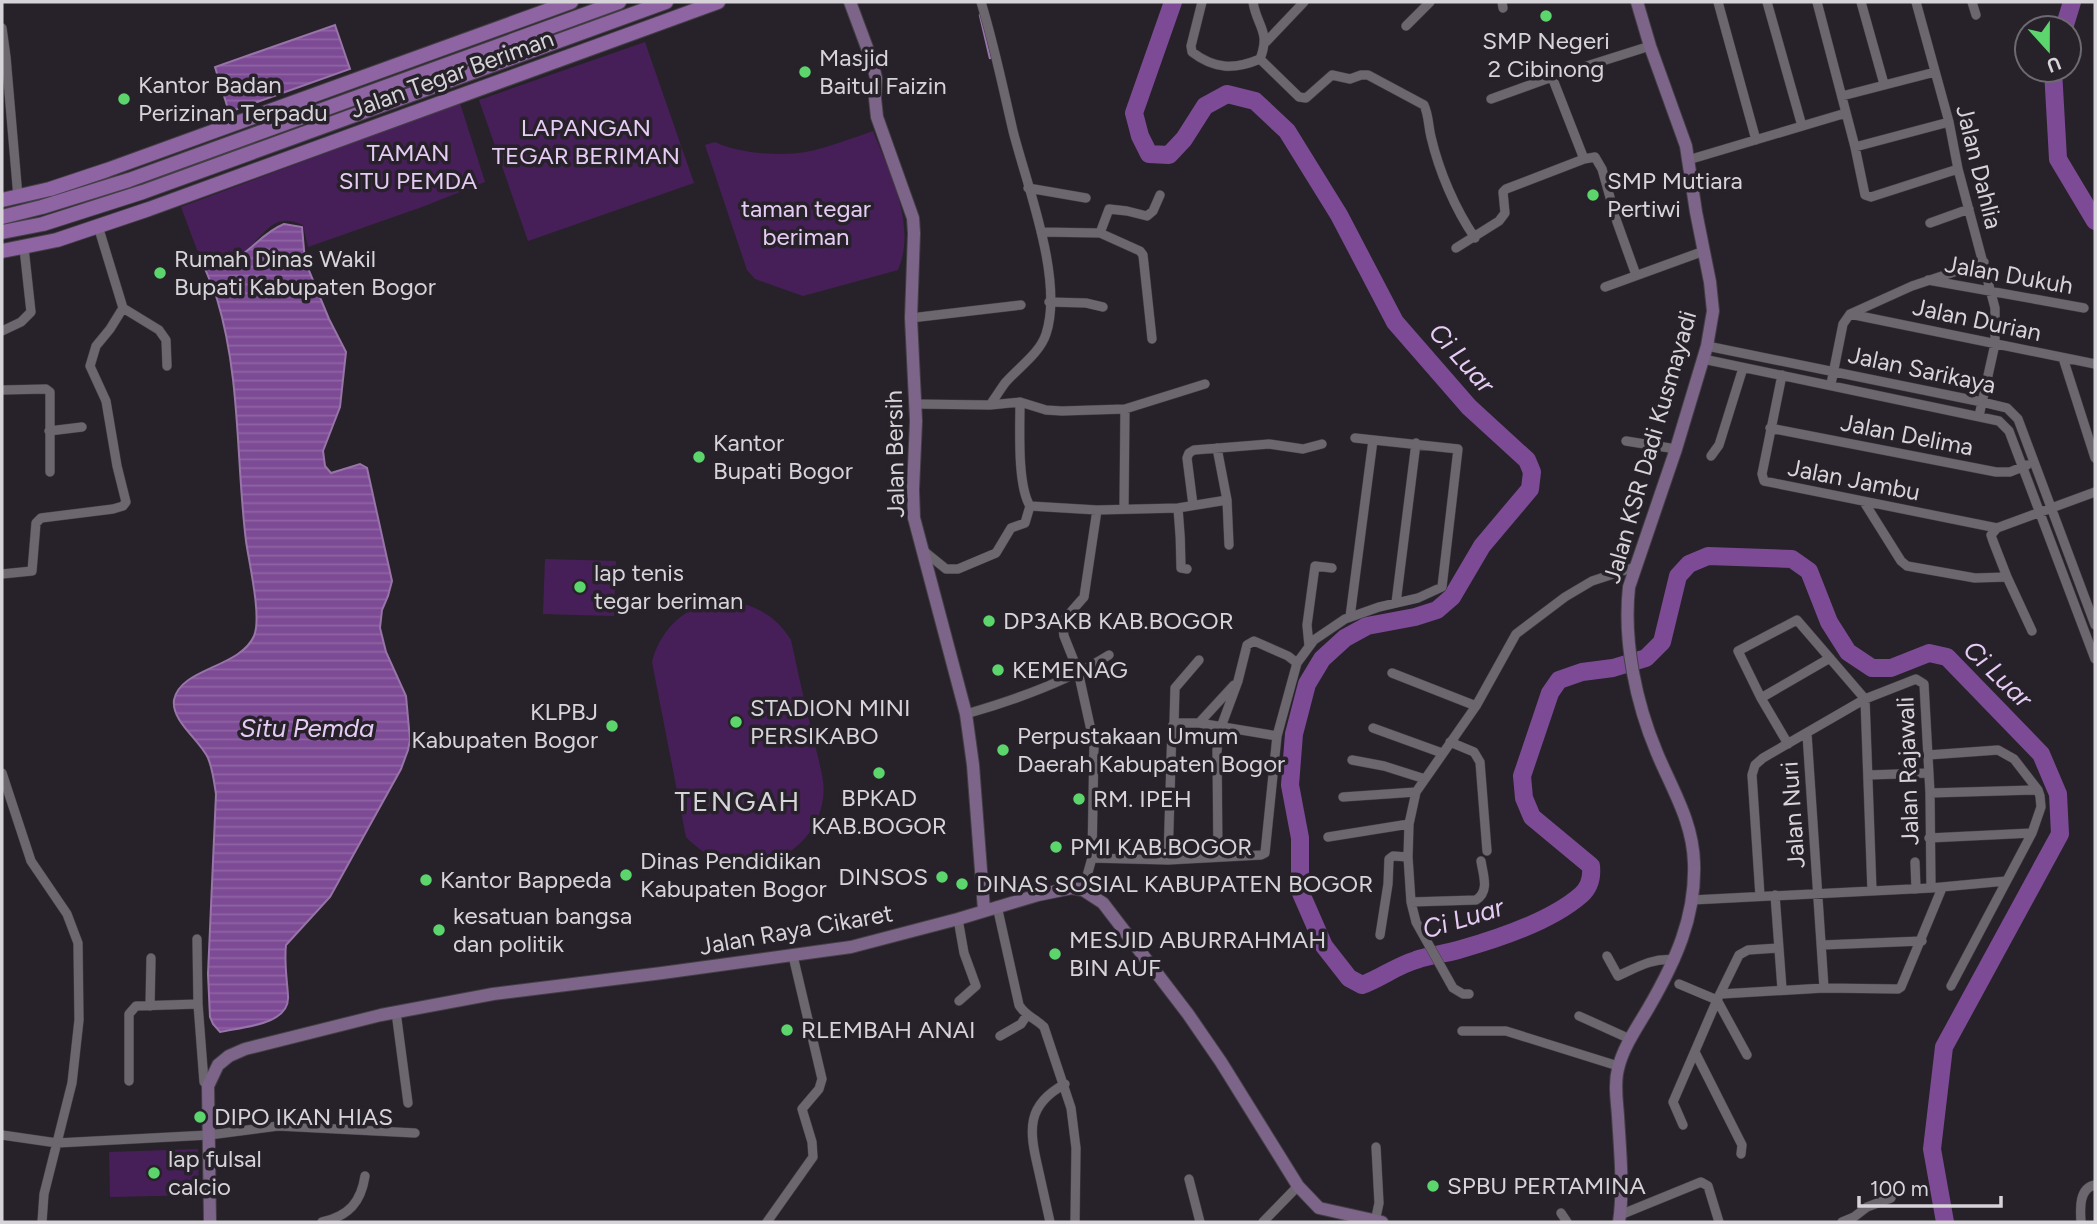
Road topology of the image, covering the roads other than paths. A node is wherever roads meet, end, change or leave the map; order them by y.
1 (572, 2) edge
2 (619, 2) edge
3 (666, 2) edge
4 (718, 2) edge
5 (850, 2) edge
6 (981, 2) edge
7 (1202, 2) edge
8 (1253, 2) edge
9 (1304, 2) edge
10 (1430, 2) edge
11 (1637, 2) edge
12 (1718, 2) edge
13 (1767, 2) edge
14 (1817, 2) edge
15 (1861, 2) edge
16 (1916, 2) edge
17 (1972, 2) edge
18 (1976, 15) dead end
19 (1406, 26) dead end
20 (2, 28) edge
21 (1266, 42) junction
22 (1650, 46) junction
23 (1260, 59) junction
24 (1935, 72) junction
25 (366, 76) junction
26 (1552, 77) junction
27 (1885, 84) junction
28 (372, 92) junction
29 (1842, 96) junction
30 (1491, 99) dead end
31 (1846, 113) junction
32 (1949, 122) junction
33 (285, 123) junction
34 (1802, 126) junction
35 (290, 138) junction
36 (1756, 140) junction
37 (1855, 147) junction
38 (1584, 159) junction
39 (1688, 160) junction
40 (1958, 169) junction
41 (1028, 188) junction
42 (143, 192) junction
43 (1160, 195) dead end
44 (18, 197) junction
45 (1086, 198) dead end
46 (2, 200) edge
47 (149, 209) junction
48 (1969, 209) junction
49 (2, 217) edge
50 (1930, 223) dead end
51 (98, 226) junction
52 (2, 232) edge
53 (1041, 232) junction
54 (1100, 233) junction
55 (1475, 238) junction
56 (24, 248) junction
57 (1456, 248) dead end
58 (2, 251) edge
59 (1704, 251) junction
60 (1984, 261) junction
61 (1636, 275) junction
62 (1928, 280) junction
63 (1605, 287) dead end
64 (1991, 292) junction
65 (1049, 302) junction
66 (1021, 305) dead end
67 (1103, 307) dead end
68 (123, 308) junction
69 (2084, 308) dead end
70 (1850, 314) junction
71 (911, 318) junction
72 (4, 329) edge
73 (1152, 339) dead end
74 (1995, 344) junction
75 (1705, 353) junction
76 (2063, 358) junction
77 (2095, 364) edge
78 (167, 366) dead end
79 (1743, 368) junction
80 (1834, 371) junction
81 (1782, 375) junction
82 (1205, 384) dead end
83 (1831, 384) junction
84 (2, 390) edge
85 (1020, 402) junction
86 (1982, 402) junction
87 (915, 404) junction
88 (985, 405) junction
89 (1125, 409) junction
90 (1979, 416) junction
91 (82, 427) dead end
92 (1770, 429) junction
93 (49, 431) junction
94 (1355, 438) dead end
95 (1373, 440) junction
96 (1626, 441) dead end
97 (1416, 443) junction
98 (1322, 444) dead end
99 (1217, 448) junction
100 (1676, 450) junction
101 (1711, 456) dead end
102 (2095, 458) edge
103 (2035, 463) junction
104 (2023, 467) junction
105 (50, 472) dead end
106 (2095, 492) edge
107 (1227, 500) junction
108 (1864, 502) junction
109 (1193, 505) junction
110 (1030, 506) junction
111 (1124, 508) junction
112 (1178, 508) junction
113 (2053, 508) junction
114 (1097, 510) junction
115 (2041, 512) junction
116 (1997, 528) junction
117 (1228, 545) dead end
118 (925, 552) junction
119 (1332, 568) dead end
120 (1635, 568) junction
121 (1188, 569) dead end
122 (2, 574) edge
123 (2007, 577) junction
124 (1396, 603) junction
125 (1350, 617) junction
126 (2095, 625) edge
127 (2032, 631) dead end
128 (1309, 646) junction
129 (1109, 655) dead end
130 (1830, 658) junction
131 (2095, 659) edge
132 (1199, 660) dead end
133 (1297, 663) junction
134 (1078, 671) junction
135 (1392, 673) dead end
136 (1238, 681) junction
137 (1761, 698) junction
138 (1865, 699) junction
139 (1476, 706) junction
140 (966, 714) junction
141 (1174, 723) junction
142 (1199, 723) junction
143 (1221, 727) junction
144 (1373, 728) dead end
145 (1807, 734) junction
146 (1277, 736) junction
147 (1450, 742) junction
148 (1788, 744) junction
149 (1442, 753) junction
150 (1928, 755) junction
151 (1352, 760) dead end
152 (2, 773) edge
153 (1928, 773) junction
154 (1868, 775) junction
155 (1425, 779) junction
156 (2038, 790) junction
157 (1416, 792) junction
158 (1930, 793) junction
159 (1343, 797) dead end
160 (1409, 824) junction
161 (2032, 833) junction
162 (1328, 837) dead end
163 (1929, 838) junction
164 (1487, 851) dead end
165 (1218, 857) junction
166 (1408, 857) junction
167 (1092, 858) junction
168 (1168, 860) junction
169 (1481, 861) dead end
170 (1915, 862) dead end
171 (2006, 881) junction
172 (1931, 888) junction
173 (1942, 888) junction
174 (1916, 889) junction
175 (1083, 890) junction
176 (1872, 891) junction
177 (1818, 893) junction
178 (1775, 895) junction
179 (1760, 896) junction
180 (1692, 900) junction
181 (1412, 902) junction
182 (990, 908) junction
183 (958, 919) junction
184 (1380, 935) dead end
185 (197, 939) dead end
186 (1922, 941) junction
187 (1822, 945) junction
188 (1778, 948) junction
189 (793, 956) junction
190 (1607, 956) dead end
191 (151, 958) dead end
192 (1675, 960) junction
193 (1679, 984) dead end
194 (1951, 986) dead end
195 (1824, 988) junction
196 (1782, 989) junction
197 (1469, 994) dead end
198 (1719, 997) junction
199 (959, 1001) dead end
200 (198, 1004) junction
201 (150, 1006) junction
202 (396, 1012) junction
203 (1027, 1015) junction
204 (1579, 1016) dead end
205 (1462, 1031) dead end
206 (1000, 1036) dead end
207 (1630, 1040) junction
208 (1695, 1052) junction
209 (1747, 1055) dead end
210 (1618, 1066) junction
211 (128, 1081) dead end
212 (1065, 1084) junction
213 (208, 1086) junction
214 (408, 1103) dead end
215 (1683, 1125) dead end
216 (415, 1133) dead end
217 (2, 1135) edge
218 (209, 1135) junction
219 (57, 1143) junction
220 (1376, 1147) dead end
221 (1741, 1154) dead end
222 (365, 1176) dead end
223 (1189, 1179) dead end
224 (2095, 1185) edge
225 (1298, 1186) junction
226 (1891, 1198) dead end
227 (1561, 1213) dead end
228 (1861, 1218) edge
229 (1620, 1219) edge
230 (334, 1221) edge
231 (42, 1222) edge
232 (210, 1222) edge
233 (322, 1222) edge
234 (767, 1222) edge
235 (1050, 1222) edge
236 (1075, 1222) edge
237 (1200, 1222) edge
238 (1262, 1222) edge
239 (1378, 1222) edge
240 (1567, 1222) edge
241 (1719, 1222) edge
242 (1842, 1222) edge
243 (2081, 1222) edge

1 - 25 main road, Jalan Tegar Beriman
2 - 28 main road, Jalan Tegar Beriman
3 - 35 main road, Jalan Tegar Beriman
4 - 47 main road, Jalan Tegar Beriman
5 - 71 main road, Jalan Bersih
6 - 41 street
7 - 23 street
8 - 21 street
9 - 21 street
10 - 19 street
11 - 22 main road, Jalan KSR Dadi Kusmayadi
12 - 36 street
13 - 34 street
14 - 29 street
15 - 27 street
16 - 24 street, Jalan Dahlia
17 - 18 street
20 - 44 street
21 - 23 street
22 - 26 street
22 - 39 main road, Jalan KSR Dadi Kusmayadi
23 - 55 street
24 - 27 street
24 - 32 street, Jalan Dahlia
25 - 28 main road
25 - 44 main road, Jalan Tegar Beriman
26 - 30 street
26 - 38 street
27 - 29 street
28 - 33 main road, Jalan Tegar Beriman
29 - 31 street
31 - 34 street
31 - 37 street
32 - 37 street
32 - 40 street, Jalan Dahlia
33 - 35 main road
33 - 49 main road, Jalan Tegar Beriman
34 - 36 street
35 - 42 main road, Jalan Tegar Beriman
36 - 39 street
37 - 40 street
38 - 55 street
38 - 61 street
39 - 59 main road, Jalan KSR Dadi Kusmayadi
40 - 48 street, Jalan Dahlia
41 - 45 street
41 - 53 street
42 - 47 main road
42 - 52 main road, Jalan Tegar Beriman
43 - 54 street
44 - 46 main road, Jalan Tegar Beriman
47 - 51 main road, Jalan Tegar Beriman
48 - 50 street
48 - 60 street, Jalan Dahlia
51 - 56 main road, Jalan Tegar Beriman
51 - 68 street
53 - 54 street
53 - 65 street
54 - 73 street
55 - 57 street
56 - 58 main road, Jalan Tegar Beriman
56 - 72 street
59 - 61 street
59 - 75 main road, Jalan KSR Dadi Kusmayadi
60 - 62 street, Jalan Dukuh
60 - 64 street, Jalan Dahlia
61 - 63 street
62 - 64 street, Jalan Dukuh
62 - 70 street, Jalan Dukuh
64 - 69 street, Jalan Dukuh
64 - 74 street, Jalan Dahlia
65 - 67 street
65 - 88 street
66 - 71 street
68 - 78 street
68 - 122 street
70 - 74 street, Jalan Durian
70 - 80 street
71 - 87 main road, Jalan Bersih
74 - 76 street, Jalan Durian
74 - 86 street, Jalan Dahlia
75 - 79 street, Jalan Sarikaya
75 - 80 street, Jalan Sarikaya
75 - 100 main road, Jalan KSR Dadi Kusmayadi
76 - 77 street, Jalan Durian
76 - 102 street
79 - 81 street, Jalan Sarikaya
79 - 101 street
80 - 83 street
80 - 86 street, Jalan Sarikaya
81 - 83 street, Jalan Sarikaya
81 - 92 street, Jalan Jambu
82 - 89 street
83 - 90 street, Jalan Sarikaya
84 - 93 street
85 - 88 street
85 - 89 street
85 - 110 street
86 - 90 street, Jalan Dahlia
86 - 103 street, Jalan Sarikaya
87 - 88 street
87 - 118 main road, Jalan Bersih
89 - 111 street
90 - 104 street, Jalan Sarikaya
91 - 93 street
92 - 104 street, Jalan Delima
92 - 108 street, Jalan Jambu
93 - 105 street
94 - 95 street
95 - 97 street
95 - 125 street
96 - 100 street
97 - 124 street
97 - 124 street
98 - 99 street
99 - 107 street
99 - 109 street
100 - 120 main road, Jalan KSR Dadi Kusmayadi
103 - 104 street, Jalan Delima
103 - 113 street, Jalan Sarikaya
104 - 115 street, Jalan Sarikaya
106 - 113 street
107 - 109 street
107 - 117 street
108 - 116 street, Jalan Jambu
108 - 123 street
109 - 112 street
110 - 114 street
110 - 118 street
111 - 112 street
111 - 114 street
112 - 121 street
113 - 115 street
113 - 126 street, Jalan Sarikaya
114 - 134 street
115 - 116 street
115 - 131 street, Jalan Sarikaya
116 - 123 street
118 - 140 main road, Jalan Bersih
119 - 128 street
120 - 139 street
120 - 180 main road, Jalan KSR Dadi Kusmayadi
123 - 127 street
124 - 125 street
125 - 128 street
128 - 133 street
129 - 134 street
130 - 137 street
130 - 137 street
130 - 138 street
132 - 141 street
133 - 136 street
133 - 146 street
134 - 140 street
134 - 167 street
135 - 139 street
136 - 142 street
136 - 143 street
137 - 148 street
138 - 145 street, Jalan Rajawali
138 - 150 street, Jalan Rajawali
138 - 154 street
139 - 147 street
140 - 182 main road, Jalan Bersih
141 - 142 street
141 - 168 street
142 - 143 street
143 - 146 street
143 - 165 street
144 - 149 street
145 - 148 street, Jalan Rajawali
145 - 177 street, Jalan Nuri
146 - 165 street
147 - 149 street
147 - 164 street
148 - 179 street, Jalan Rajawali
149 - 155 street
150 - 153 street, Jalan Rajawali
150 - 156 street
151 - 155 street
152 - 219 street
153 - 154 street
153 - 158 street, Jalan Rajawali
154 - 176 street
155 - 157 street
156 - 158 street
156 - 161 street
157 - 159 street
157 - 160 street
158 - 163 street, Jalan Rajawali
160 - 162 street
160 - 166 street
161 - 163 street
161 - 171 street
163 - 172 street, Jalan Rajawali
165 - 168 street
166 - 181 street
166 - 184 street
167 - 168 street
167 - 175 street
169 - 181 street
170 - 174 street
171 - 173 street
171 - 194 street
172 - 173 street
172 - 174 street
173 - 186 street
174 - 176 street
175 - 182 main road, Jalan Raya Cikaret
175 - 225 main road
176 - 177 street
177 - 178 street
177 - 187 street, Jalan Nuri
178 - 179 street
178 - 188 street
179 - 180 street
180 - 192 main road, Jalan KSR Dadi Kusmayadi
181 - 197 street
182 - 183 main road, Jalan Raya Cikaret
182 - 203 street
183 - 189 main road, Jalan Raya Cikaret
183 - 199 street
185 - 200 street
186 - 187 street
186 - 195 street
187 - 195 street, Jalan Nuri
188 - 196 street
188 - 198 street
189 - 202 main road, Jalan Raya Cikaret
189 - 234 street
190 - 192 street
191 - 201 street
192 - 207 main road, Jalan KSR Dadi Kusmayadi
193 - 198 street
195 - 196 street
196 - 198 street
198 - 208 street
198 - 209 street
200 - 201 street
200 - 213 street
201 - 211 street
202 - 213 main road, Jalan Raya Cikaret
202 - 214 street
203 - 206 street
203 - 212 street
204 - 207 street
205 - 210 street
207 - 210 main road, Jalan KSR Dadi Kusmayadi
208 - 215 street
208 - 221 street
210 - 229 main road, Jalan KSR Dadi Kusmayadi
212 - 235 street
212 - 236 street
213 - 218 main road
216 - 218 street
217 - 219 street
218 - 219 street
218 - 232 main road
219 - 231 street
220 - 239 street
222 - 230 street
223 - 237 street
224 - 243 street
225 - 238 street
225 - 239 main road
226 - 228 street
227 - 240 street
228 - 242 street
229 - 241 street
230 - 233 street

